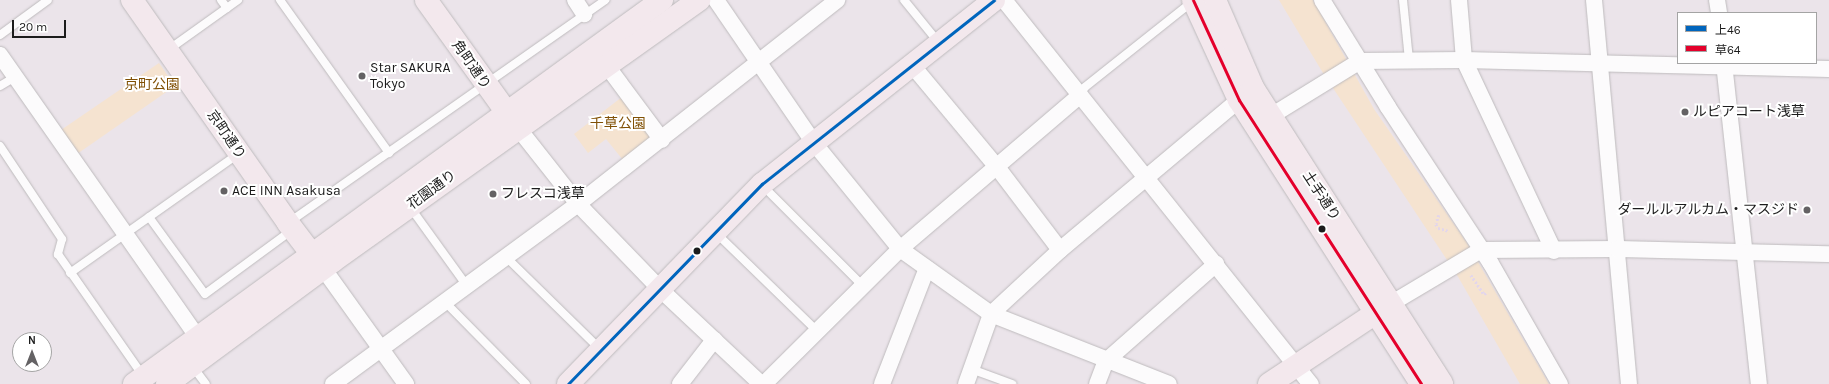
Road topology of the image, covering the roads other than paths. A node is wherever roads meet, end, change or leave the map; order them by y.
1 (48, 0) edge
2 (132, 0) edge
3 (221, 0) edge
4 (238, 0) edge
5 (280, 0) edge
6 (426, 0) edge
7 (575, 0) edge
8 (605, 0) edge
9 (662, 0) edge
10 (699, 0) edge
11 (716, 0) edge
12 (837, 0) edge
13 (904, 0) edge
14 (994, 0) edge
15 (1004, 0) edge
16 (1193, 0) edge
17 (1215, 0) edge
18 (1322, 0) edge
19 (1403, 0) edge
20 (1459, 0) edge
21 (1594, 0) edge
22 (1717, 0) edge
23 (226, 8) junction
24 (1719, 12) edge
25 (584, 14) junction
26 (0, 35) edge
27 (939, 44) junction
28 (167, 50) junction
29 (0, 55) edge
30 (1409, 60) junction
31 (1464, 60) junction
32 (1360, 61) junction
33 (760, 63) junction
34 (1599, 63) junction
35 (1677, 64) edge
36 (1724, 64) edge
37 (912, 65) junction
38 (606, 66) junction
39 (1829, 69) edge
40 (15, 77) junction
41 (485, 84) junction
42 (0, 86) edge
43 (1080, 95) junction
44 (1239, 100) junction
45 (1271, 116) junction
46 (512, 120) junction
47 (662, 140) junction
48 (814, 143) junction
49 (0, 146) edge
50 (239, 153) junction
51 (389, 153) junction
52 (997, 167) junction
53 (1148, 178) junction
54 (762, 184) junction
55 (578, 204) junction
56 (410, 206) junction
57 (149, 217) junction
58 (290, 227) junction
59 (716, 232) junction
60 (125, 234) junction
61 (900, 249) junction
62 (1617, 249) junction
63 (1060, 250) junction
64 (1481, 250) junction
65 (1554, 251) junction
66 (1744, 253) junction
67 (1829, 254) edge
68 (506, 257) junction
69 (317, 261) junction
70 (1216, 264) junction
71 (927, 268) junction
72 (70, 273) junction
73 (467, 286) junction
74 (863, 286) junction
75 (661, 290) junction
76 (445, 302) junction
77 (1383, 308) junction
78 (991, 314) junction
79 (818, 332) junction
80 (199, 339) junction
81 (714, 340) junction
82 (382, 347) junction
83 (602, 350) junction
84 (1106, 361) junction
85 (1296, 364) junction
86 (192, 366) junction
87 (971, 369) junction
88 (139, 380) edge
89 (167, 384) edge
90 (206, 384) edge
91 (333, 384) edge
92 (406, 384) edge
93 (526, 384) edge
94 (568, 384) edge
95 (680, 384) edge
96 (761, 384) edge
97 (764, 384) edge
98 (882, 384) edge
99 (966, 384) edge
100 (1012, 384) edge
101 (1097, 384) edge
102 (1169, 384) edge
103 (1269, 384) edge
104 (1311, 384) edge
105 (1421, 384) edge
106 (1442, 384) edge
107 (1560, 384) edge
108 (1629, 384) edge
109 (1759, 384) edge

1 - 26 lane
2 - 28 street, 京町通り
3 - 23 lane
4 - 23 lane
5 - 51 lane
6 - 41 street, 角町通り
7 - 25 street
8 - 25 lane
9 - 46 street, 花園通り
10 - 38 street, 花園通り
11 - 33 street
12 - 33 street
13 - 27 lane
14 - 27 street
15 - 43 street
16 - 43 lane
16 - 44 street, 土手通り
17 - 45 street, 土手通り
18 - 32 street
19 - 30 lane
20 - 31 street
21 - 34 street
22 - 24 street
23 - 28 lane
25 - 41 lane
27 - 37 street
28 - 50 street, 京町通り
29 - 40 street
30 - 31 street
30 - 32 street
31 - 34 street
31 - 65 street
32 - 45 street
32 - 64 street
33 - 47 street
33 - 48 street
34 - 35 street
34 - 62 street
36 - 39 street
36 - 66 street
37 - 48 street
37 - 52 street
38 - 46 street, 花園通り
38 - 47 street
40 - 42 lane
40 - 60 street
41 - 46 street, 角町通り
41 - 51 lane
43 - 52 street
43 - 53 street
44 - 53 street
44 - 77 street, 土手通り
45 - 77 street, 土手通り
46 - 55 street
46 - 56 street, 花園通り
46 - 69 street, 花園通り
47 - 55 street
48 - 54 street
48 - 61 street
49 - 72 lane
50 - 57 lane
50 - 58 street, 京町通り
51 - 58 lane
52 - 61 street
52 - 63 street
53 - 63 street
53 - 70 street
54 - 59 street
54 - 74 lane
55 - 68 street
55 - 75 street
56 - 69 street, 花園通り
56 - 73 lane
57 - 58 lane
57 - 60 lane
58 - 69 street, 京町通り
59 - 75 street
59 - 79 lane
60 - 72 lane
60 - 80 street
61 - 71 street
61 - 74 street
62 - 65 street
62 - 66 street
62 - 108 street
63 - 78 street
64 - 65 street
64 - 77 street
64 - 107 street
66 - 67 street
66 - 109 street
68 - 73 street
68 - 83 lane
69 - 80 street, 花園通り
69 - 82 street
69 - 86 street, 花園通り
70 - 84 street
70 - 85 street
71 - 78 street
71 - 98 street
72 - 88 lane
73 - 76 street
74 - 79 street
75 - 81 street
75 - 83 street
76 - 82 street
76 - 93 lane
77 - 85 street
77 - 105 street, 土手通り
77 - 106 street, 土手通り
78 - 84 street
78 - 87 street
79 - 97 street
80 - 88 street, 花園通り
81 - 95 street
81 - 96 street
82 - 91 street
82 - 92 street
83 - 94 street
84 - 101 street
84 - 102 street
85 - 103 street
85 - 104 street
86 - 89 street, 花園通り
86 - 90 lane
87 - 99 street
87 - 100 lane

